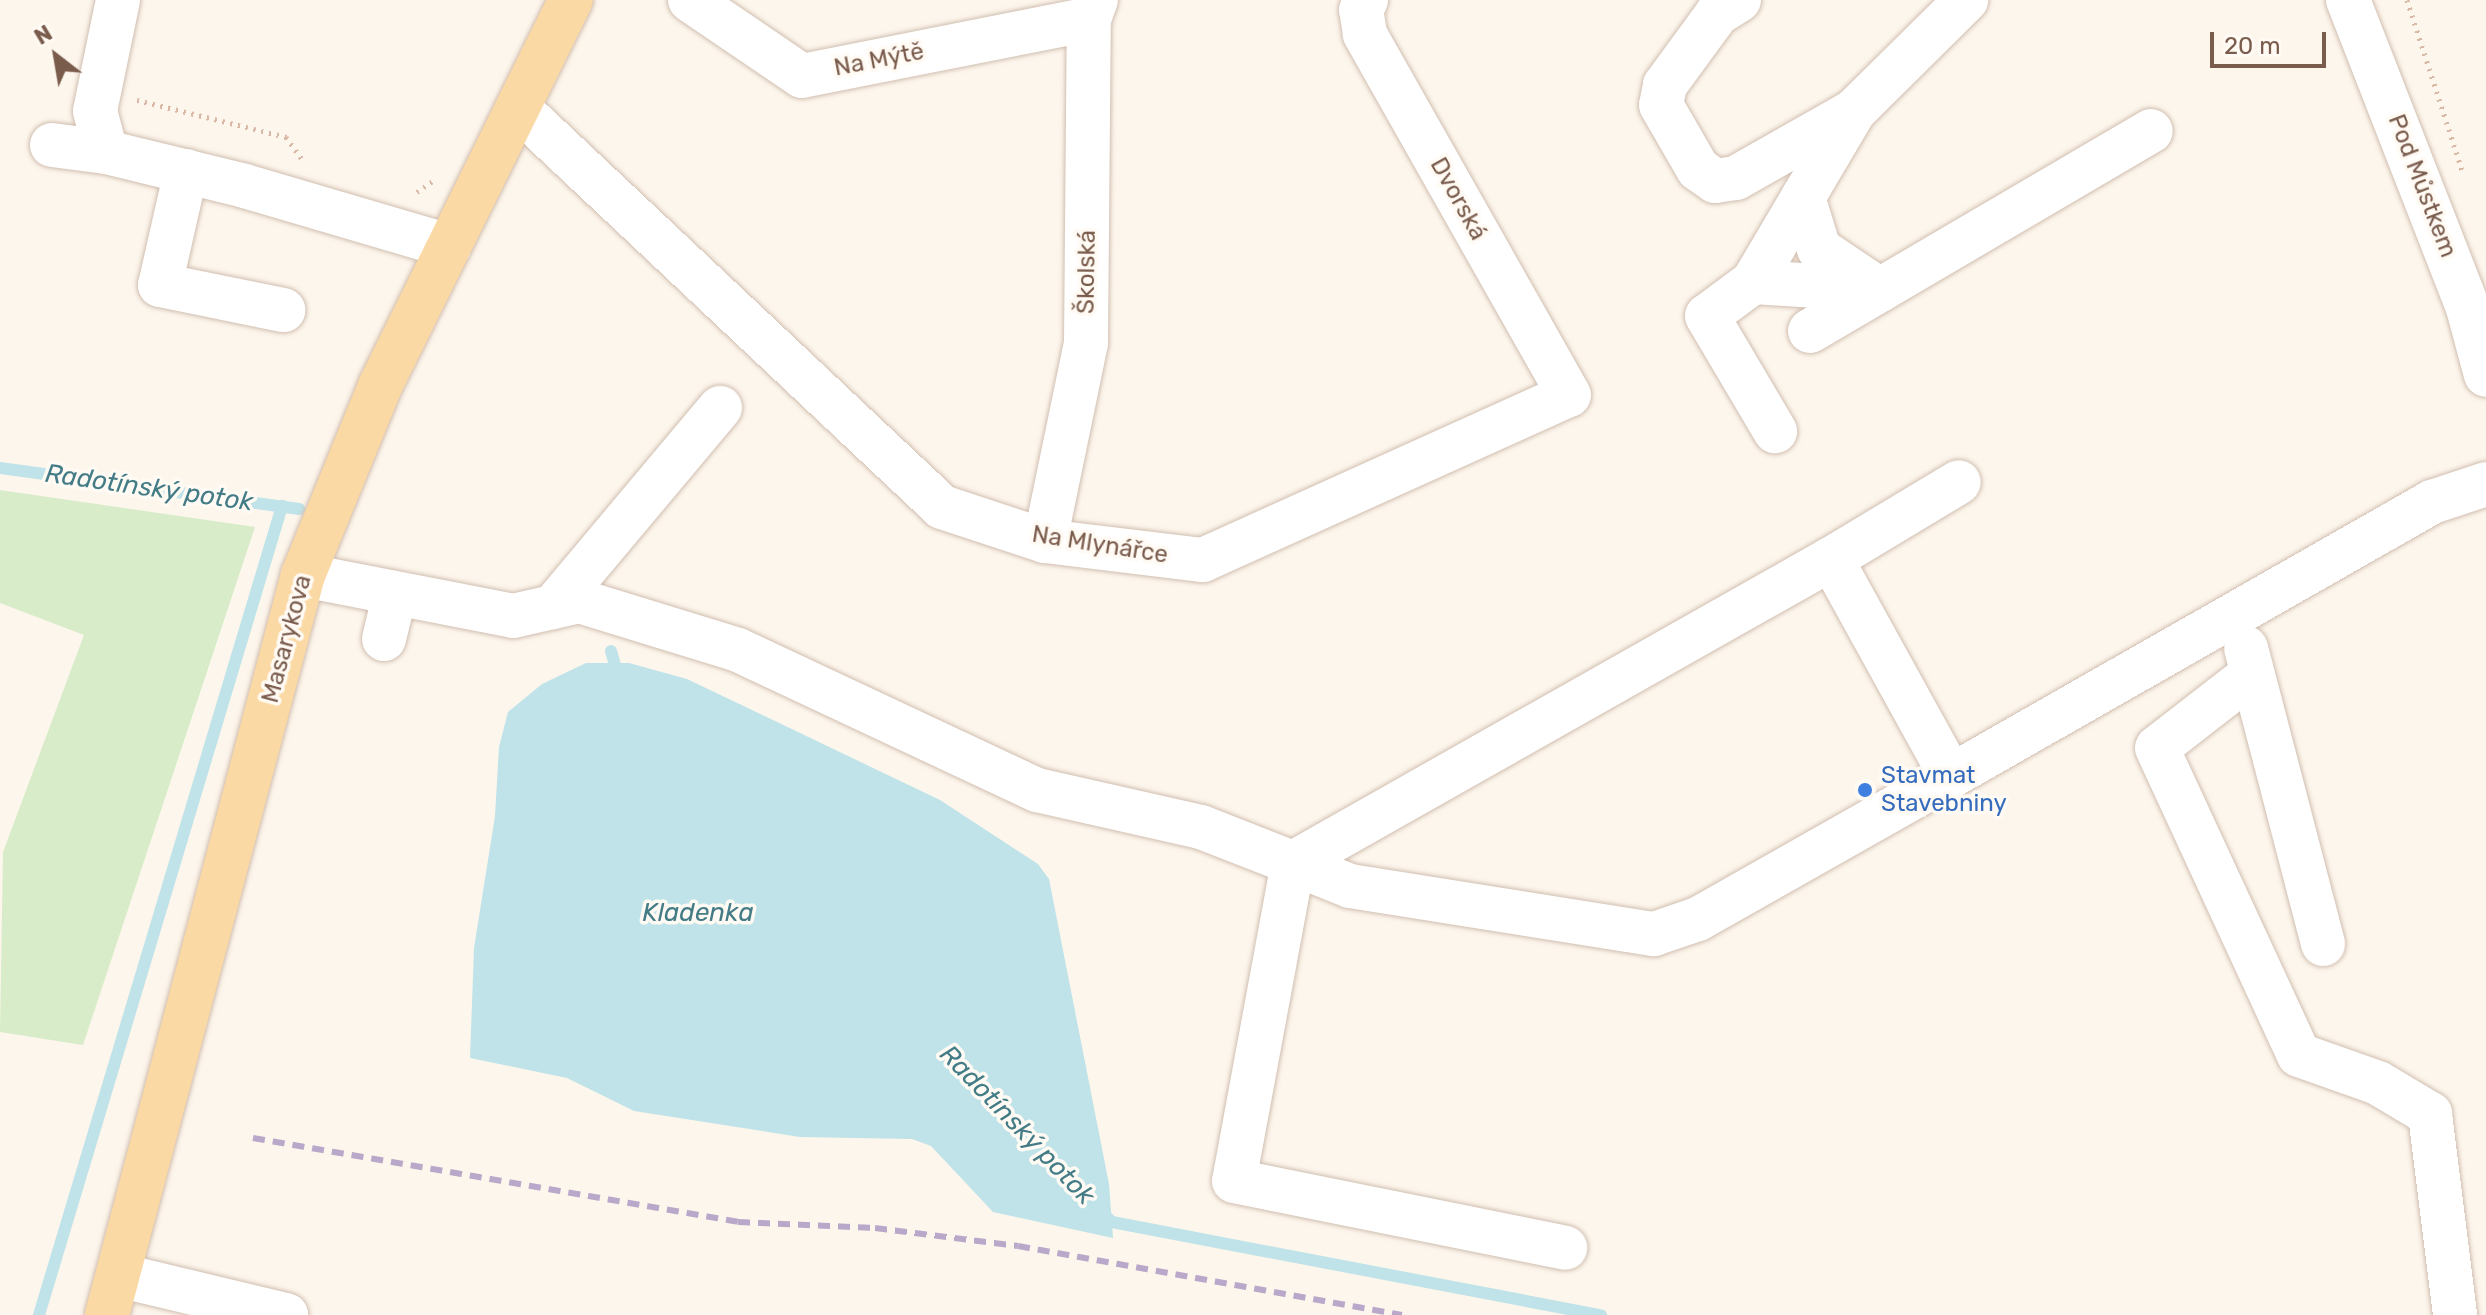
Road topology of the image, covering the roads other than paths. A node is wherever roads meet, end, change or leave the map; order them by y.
1 (118, 0) edge
2 (571, 0) edge
3 (690, 0) edge
4 (1366, 0) edge
5 (1739, 0) edge
6 (1966, 0) edge
7 (2348, 0) edge
8 (1093, 9) edge
9 (518, 108) junction
10 (1854, 111) junction
11 (2151, 131) dead end
12 (52, 145) dead end
13 (106, 152) junction
14 (186, 171) junction
15 (1803, 197) junction
16 (449, 246) junction
17 (1753, 282) junction
18 (1880, 290) junction
19 (283, 310) dead end
20 (1810, 331) dead end
21 (2486, 375) edge
22 (1569, 395) joint
23 (720, 408) dead end
24 (1775, 431) dead end
25 (1959, 482) dead end
26 (2486, 484) edge
27 (1045, 541) junction
28 (1831, 559) junction
29 (303, 575) junction
30 (395, 593) junction
31 (553, 607) junction
32 (2239, 615) junction
33 (384, 639) dead end
34 (2252, 674) junction
35 (1951, 776) junction
36 (1293, 863) junction
37 (2323, 944) dead end
38 (1565, 1248) dead end
39 (112, 1295) edge
40 (286, 1315) edge
41 (2455, 1315) edge

1 - 13 street
2 - 9 main road, Masarykova
3 - 8 street, Na Mýtě
4 - 22 street, Dvorská
5 - 10 street
6 - 10 street
7 - 21 street, Pod Můstkem
8 - 27 street, Školská
9 - 16 main road, Masarykova
9 - 27 street, Na Mlynářce
10 - 15 street
11 - 18 street
12 - 13 street
13 - 14 street
14 - 16 street
14 - 19 street
15 - 17 street
15 - 18 street
16 - 29 main road, Masarykova
17 - 18 street
17 - 24 street
18 - 20 street
22 - 27 street, Na Mlynářce
23 - 31 street
25 - 28 street
26 - 32 street
28 - 35 street
28 - 36 street
29 - 30 street
29 - 39 main road, Masarykova
30 - 31 street
30 - 33 street
31 - 36 street
32 - 34 street
32 - 35 street
34 - 37 street
34 - 41 street
35 - 36 street
36 - 38 street
39 - 40 street

